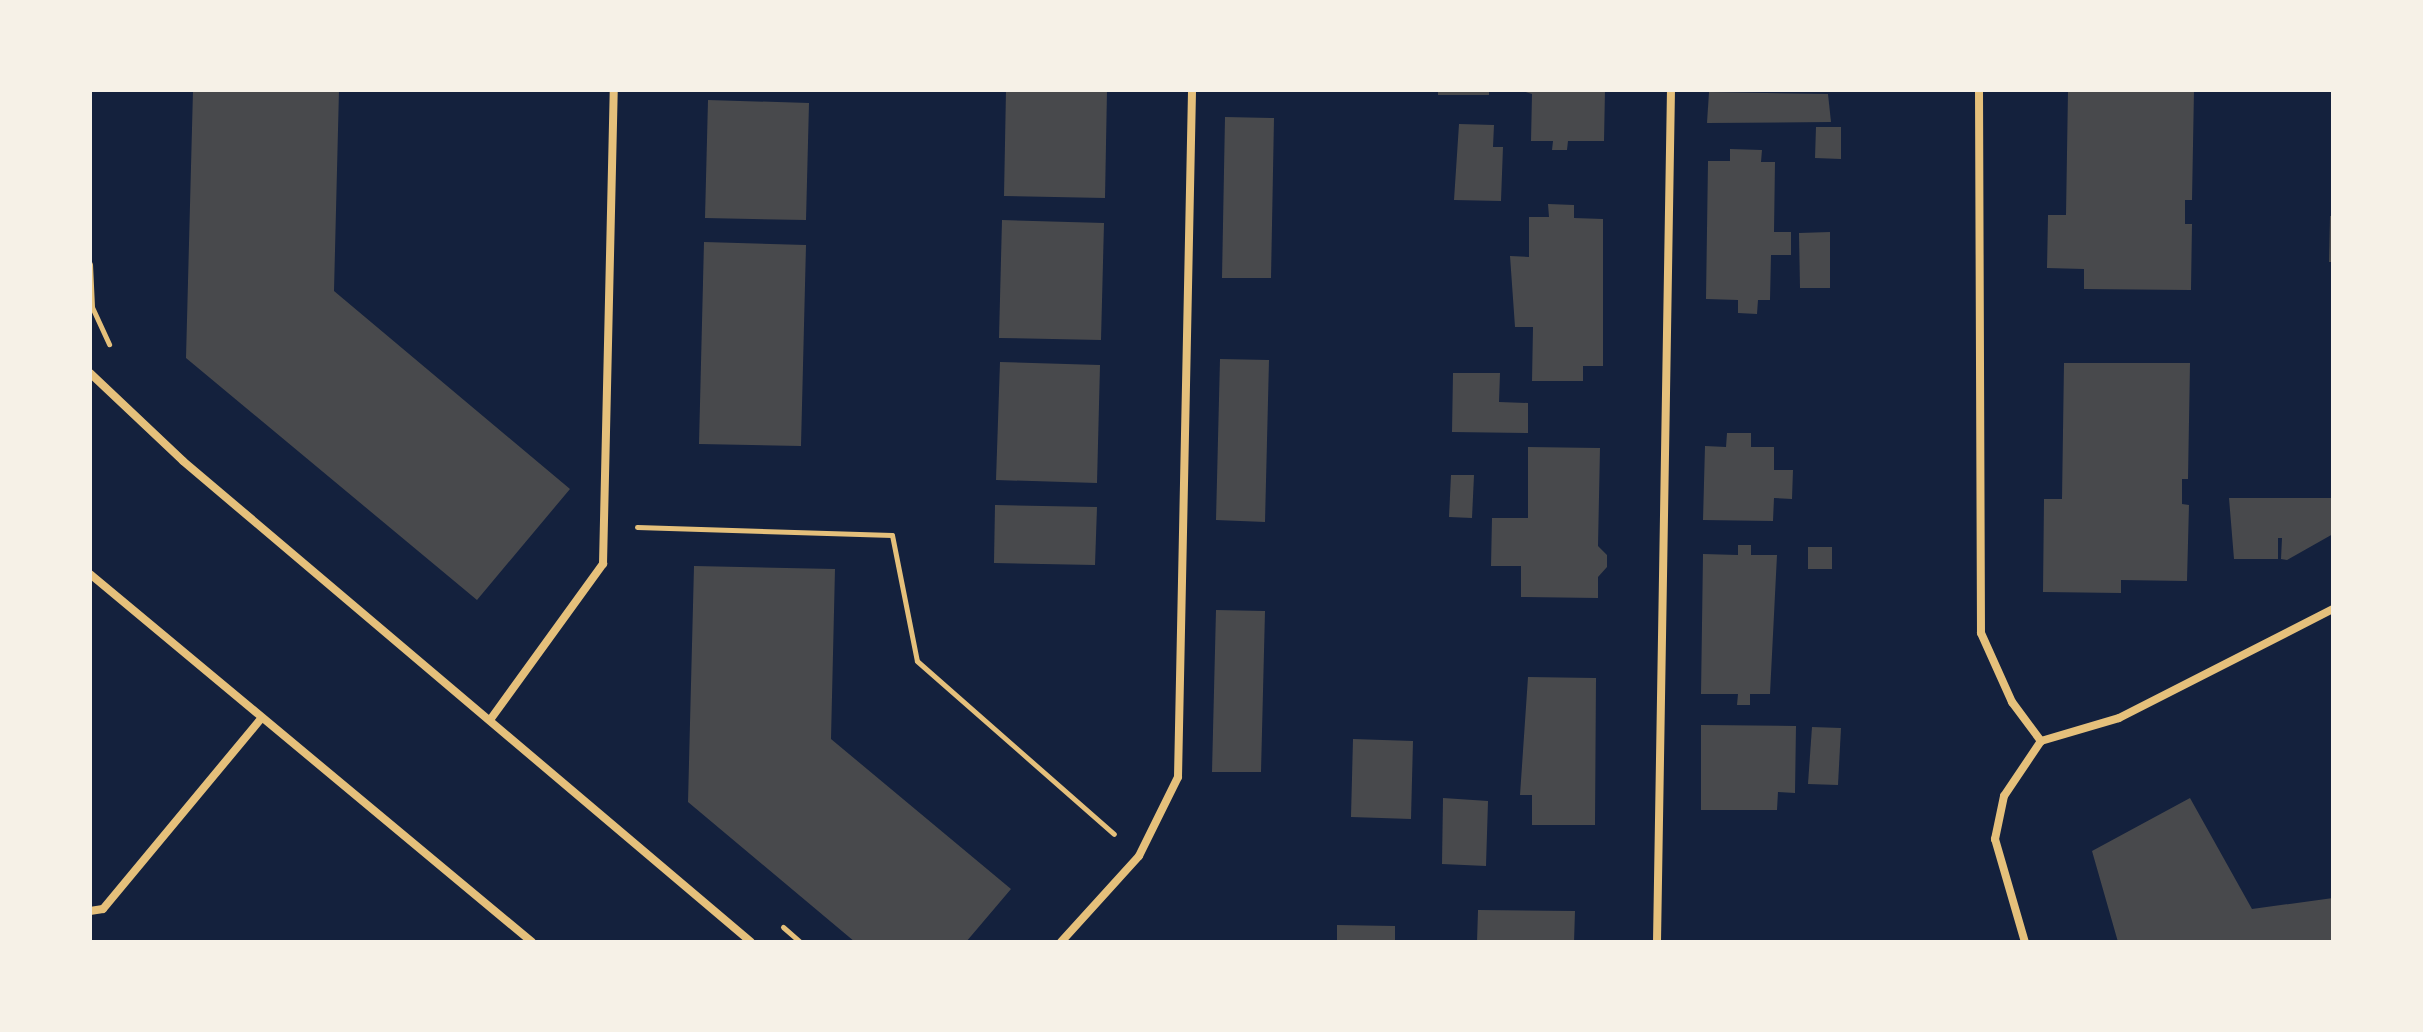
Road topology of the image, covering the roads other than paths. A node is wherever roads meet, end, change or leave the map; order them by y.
1 (614, 90) edge
2 (1192, 90) edge
3 (1671, 90) edge
4 (1979, 90) edge
5 (90, 373) edge
6 (90, 574) edge
7 (2333, 609) edge
8 (260, 720) junction
9 (490, 720) junction
10 (2041, 741) junction
11 (90, 911) edge
12 (532, 942) edge
13 (751, 942) edge
14 (1061, 942) edge
15 (1657, 942) edge
16 (2025, 942) edge

1 - 9 street
2 - 14 street
3 - 15 street
4 - 10 street
5 - 9 street
6 - 8 street
7 - 10 street
8 - 11 street
8 - 12 street
9 - 13 street
10 - 16 street

